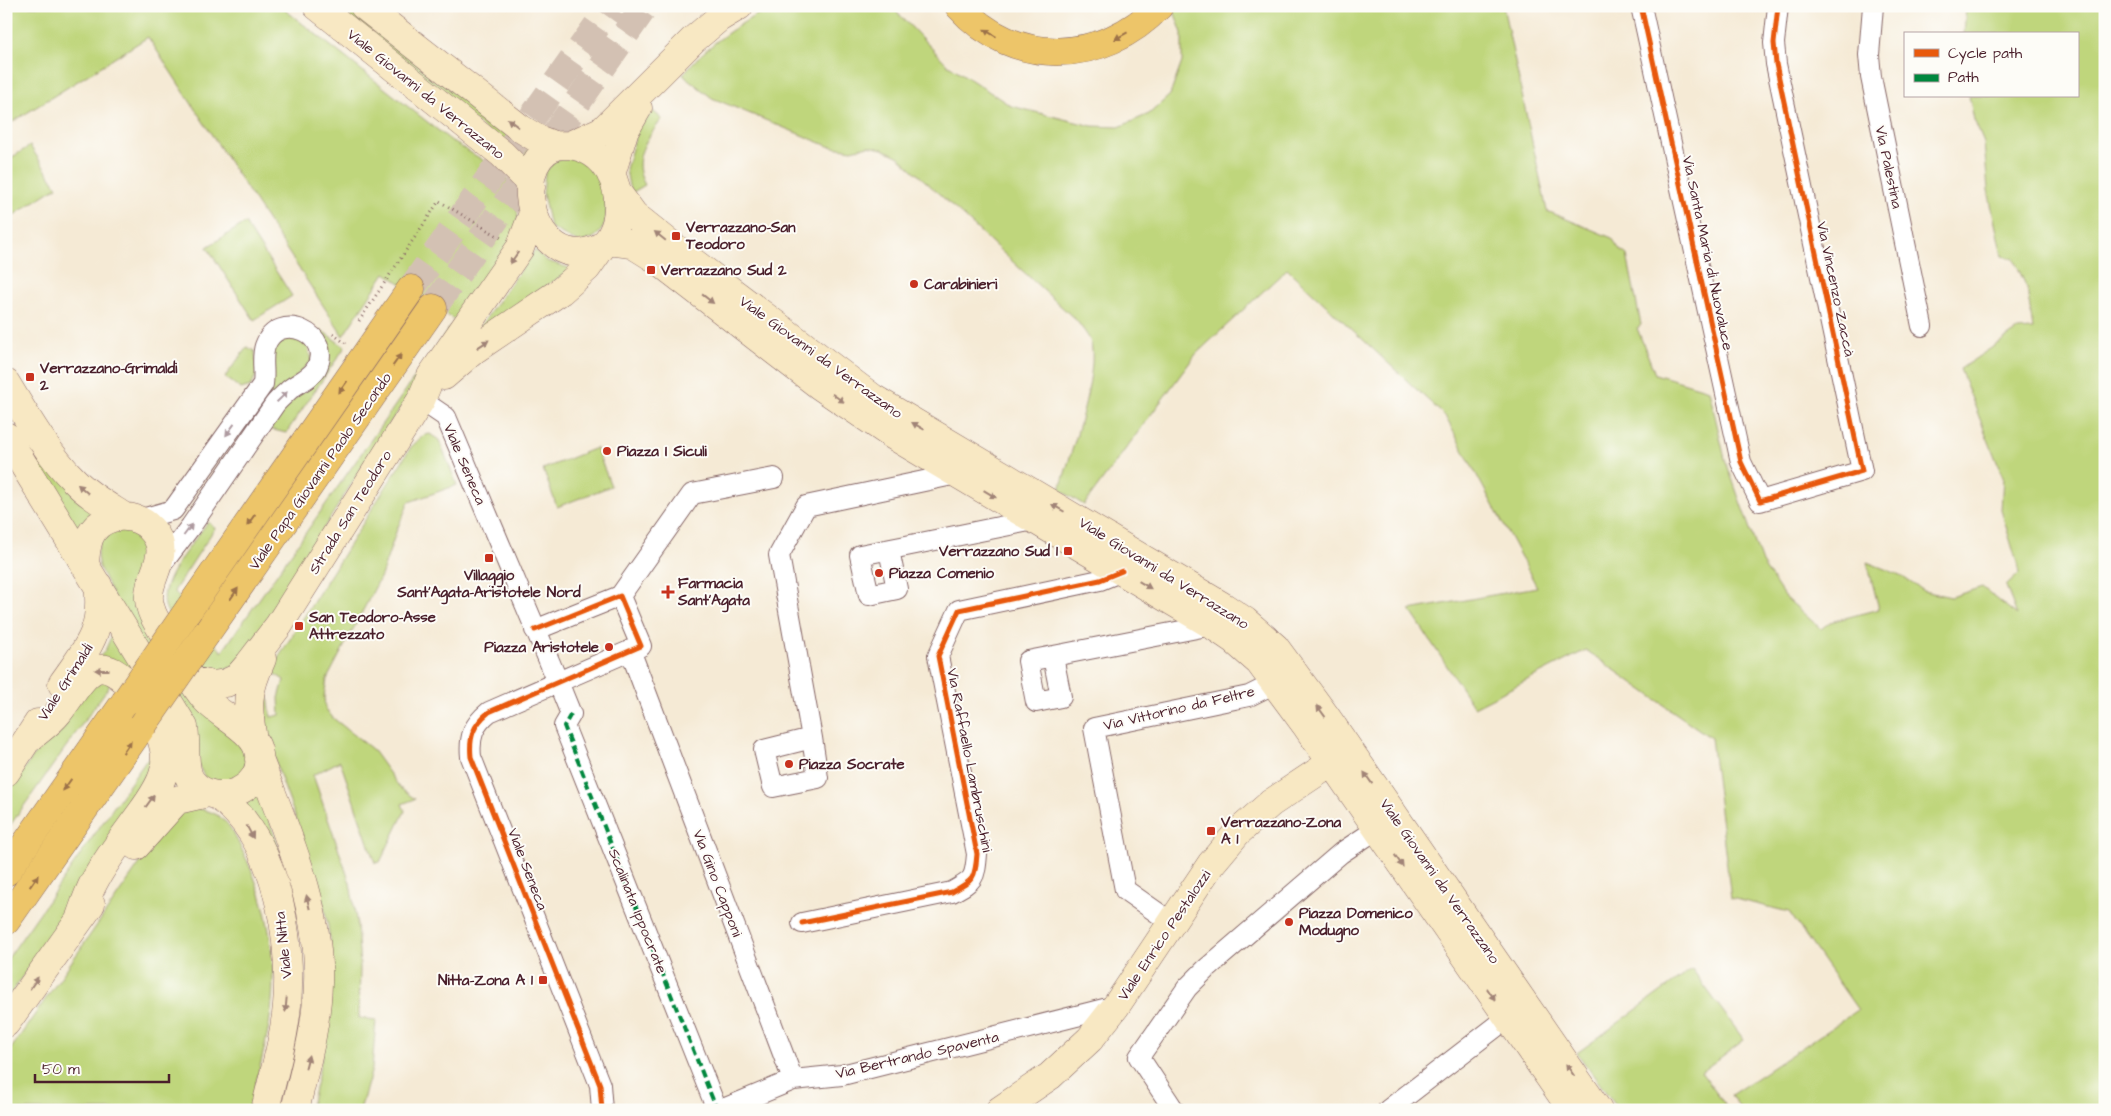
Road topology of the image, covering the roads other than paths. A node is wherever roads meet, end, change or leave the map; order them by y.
1 (316, 6) edge
2 (364, 6) edge
3 (740, 6) edge
4 (959, 6) edge
5 (1159, 6) edge
6 (1641, 6) edge
7 (1778, 6) edge
8 (1873, 6) edge
9 (667, 65) junction
10 (563, 145) junction
11 (614, 184) junction
12 (532, 200) junction
13 (604, 244) junction
14 (411, 289) tunnel mouth
15 (433, 308) tunnel mouth
16 (1922, 326) dead end
17 (6, 383) edge
18 (421, 400) junction
19 (6, 436) edge
20 (957, 474) junction
21 (774, 478) dead end
22 (1760, 502) joint
23 (131, 518) junction
24 (1034, 520) junction
25 (895, 548) dead end
26 (158, 568) junction
27 (1122, 571) junction
28 (92, 574) junction
29 (620, 596) junction
30 (279, 624) junction
31 (1212, 625) junction
32 (535, 630) junction
33 (630, 650) junction
34 (1058, 656) dead end
35 (1270, 664) junction
36 (194, 681) junction
37 (558, 682) junction
38 (30, 738) junction
39 (812, 738) dead end
40 (256, 749) junction
41 (1341, 757) junction
42 (6, 772) edge
43 (213, 795) junction
44 (1377, 829) junction
45 (6, 872) edge
46 (80, 917) junction
47 (6, 920) edge
48 (802, 923) dead end
49 (1172, 923) junction
50 (1116, 1006) junction
51 (1517, 1011) junction
52 (6, 1023) edge
53 (793, 1080) junction
54 (265, 1110) edge
55 (295, 1110) edge
56 (602, 1110) edge
57 (717, 1110) edge
58 (721, 1110) edge
59 (1000, 1110) edge
60 (1174, 1110) edge
61 (1388, 1110) edge
62 (1572, 1110) edge
63 (1598, 1110) edge

1 - 12 main road, Viale Giovanni da Verrazzano
10 -> 2 main road
3 - 9 main road
5 -> 4 main road
6 - 22 street, Via Santa Maria di Nuovaluce
7 - 22 street, Via Vincenzo Zaccà
8 - 16 street, Via Palestina
9 - 10 main road
9 - 11 main road
10 - 11 main road
10 - 12 main road
11 - 13 main road
35 -> 11 main road, Viale Giovanni da Verrazzano
12 - 13 main road
12 -> 18 main road, Strada San Teodoro
18 -> 13 main road, Strada San Teodoro
13 -> 20 main road, Viale Giovanni da Verrazzano
14 -> 45 main road, Viale Papa Giovanni Paolo Secondo, bridge
47 -> 15 main road, Viale Papa Giovanni Paolo Secondo, bridge
23 -> 17 main road
18 - 30 main road, Strada San Teodoro
18 - 32 street, Viale Seneca
19 - 28 main road, Viale Grimaldi
20 -> 24 main road, Viale Giovanni da Verrazzano
20 - 39 street
21 - 29 street
23 - 26 main road
26 -> 23 street
23 - 28 main road
24 - 25 street
24 - 27 main road, Viale Giovanni da Verrazzano
26 - 36 main road
27 -> 31 main road, Viale Giovanni da Verrazzano
27 - 48 street, Via Raffaello Lambruschini
28 - 38 main road, Viale Grimaldi
28 - 43 main road, Viale Nitta
29 - 32 street
29 - 33 street
30 - 36 main road
30 - 40 main road
31 - 34 street
31 - 35 main road, Viale Giovanni da Verrazzano
32 - 37 street, Viale Seneca
33 - 37 street
33 - 53 street, Via Gino Capponi
41 -> 35 main road, Viale Giovanni da Verrazzano
35 - 41 main road, Viale Giovanni da Verrazzano
35 - 49 street, Via Vittorino da Feltre
36 - 40 main road
37 - 56 street, Viale Seneca
37 - 57 street, Scalinata Ippocrate
38 - 42 main road, Viale Grimaldi
46 -> 38 main road
40 - 43 main road
55 -> 40 main road
41 - 44 main road, Viale Giovanni da Verrazzano
41 - 49 main road, Viale Enrico Pestalozzi
51 -> 41 main road, Viale Giovanni da Verrazzano
43 - 46 main road
43 -> 54 main road, Viale Nitta
44 -> 51 main road, Viale Giovanni da Verrazzano
44 - 60 street
52 -> 46 main road
49 - 50 main road, Viale Enrico Pestalozzi
50 - 53 street, Via Bertrando Spaventa
50 - 59 main road, Viale Enrico Pestalozzi
51 - 61 street
51 - 62 main road, Viale Giovanni da Verrazzano
63 -> 51 main road, Viale Giovanni da Verrazzano
53 - 58 street, Via Bertrando Spaventa

